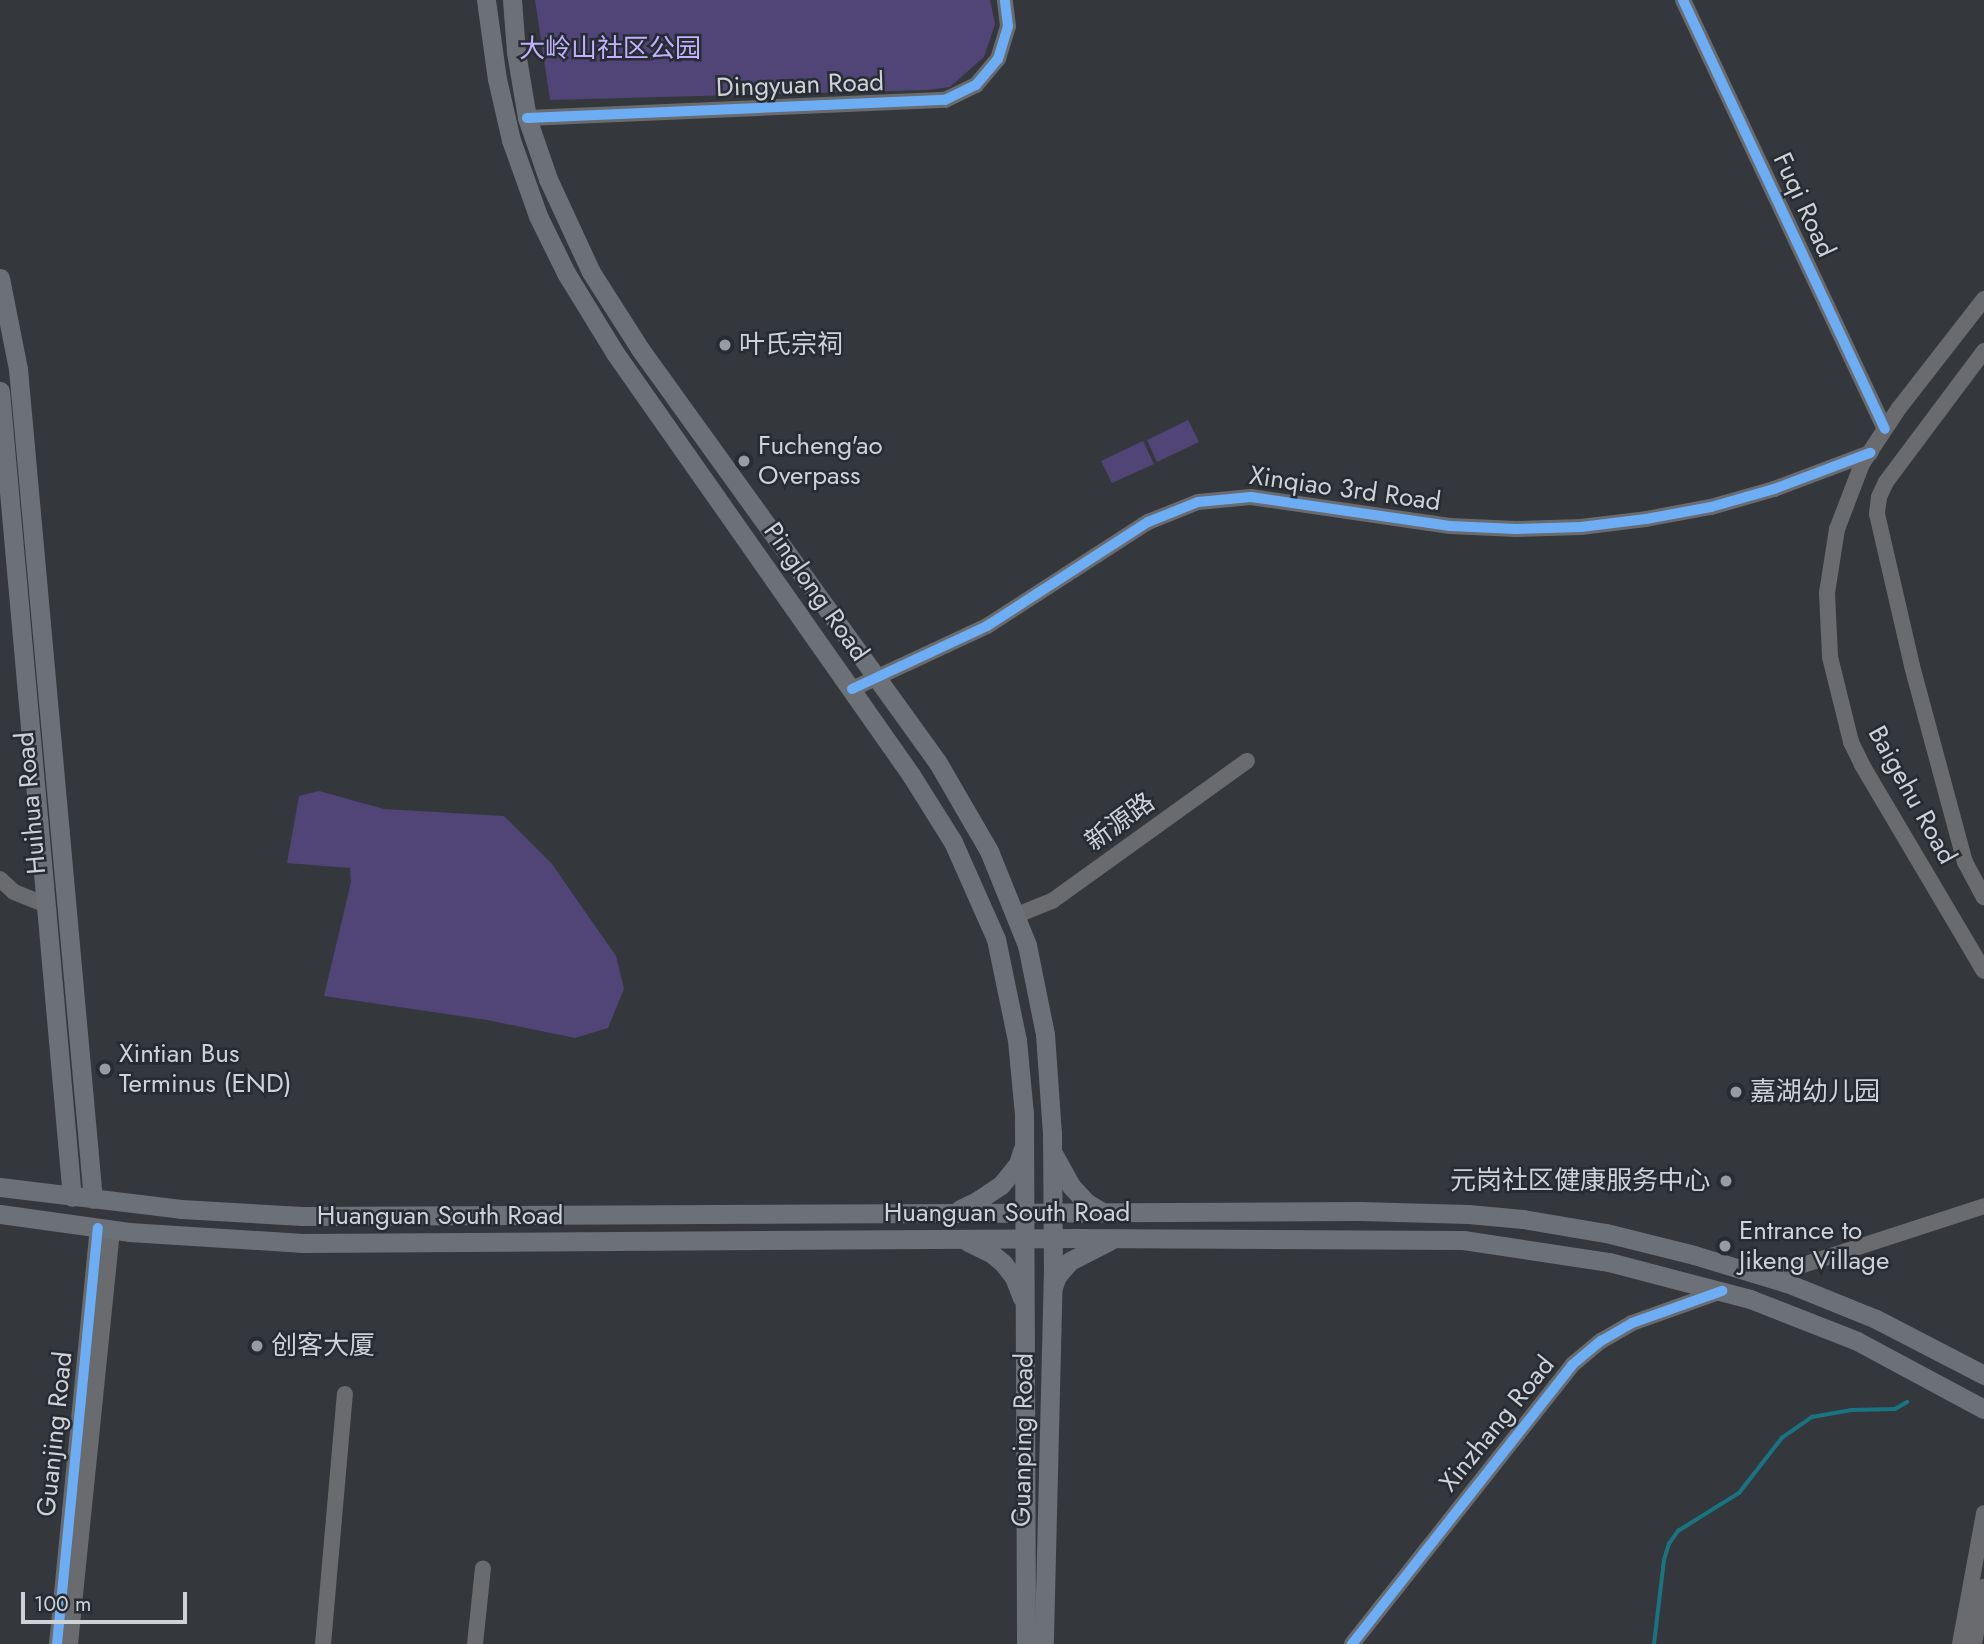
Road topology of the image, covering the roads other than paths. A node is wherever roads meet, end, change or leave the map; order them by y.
1 (486, 0) edge
2 (512, 0) edge
3 (1005, 0) edge
4 (1683, 0) edge
5 (527, 117) junction
6 (0, 278) edge
7 (1984, 299) edge
8 (1984, 351) edge
9 (0, 391) edge
10 (1885, 429) junction
11 (1870, 453) junction
12 (878, 678) junction
13 (852, 690) junction
14 (1247, 761) dead end
15 (0, 879) edge
16 (1984, 897) edge
17 (46, 905) junction
18 (1017, 915) junction
19 (1984, 971) edge
20 (1025, 1140) junction
21 (1052, 1148) junction
22 (0, 1187) edge
23 (72, 1197) junction
24 (93, 1199) junction
25 (1984, 1206) edge
26 (948, 1212) junction
27 (1025, 1212) junction
28 (1053, 1212) junction
29 (1102, 1212) junction
30 (0, 1214) edge
31 (105, 1229) junction
32 (1053, 1238) junction
33 (1124, 1238) junction
34 (1025, 1239) junction
35 (960, 1240) junction
36 (1766, 1277) junction
37 (1053, 1288) junction
38 (1722, 1291) junction
39 (1026, 1309) junction
40 (1984, 1375) edge
41 (345, 1394) dead end
42 (1984, 1409) edge
43 (1984, 1513) edge
44 (483, 1568) dead end
45 (1984, 1587) edge
46 (57, 1644) edge
47 (70, 1644) edge
48 (323, 1644) edge
49 (475, 1644) edge
50 (1026, 1644) edge
51 (1044, 1644) edge
52 (1352, 1644) edge
53 (1960, 1644) edge
54 (1974, 1644) edge

1 - 13 main road, Pinglong Road
2 - 5 main road, Pinglong Road
3 - 5 street, Dingyuan Road
4 - 10 street, Fuqi Road
5 - 12 main road, Pinglong Road
6 - 24 main road, Huihua Road
7 - 10 street, Baigehu Road
8 - 16 street
9 - 17 main road, Huihua Road
10 - 11 street, Baigehu Road
11 - 12 street, Xinqiao 3rd Road
11 - 19 street, Baigehu Road
12 - 13 street, Xinqiao 3rd Road
12 - 18 main road, Pinglong Road
13 - 20 main road, Pinglong Road
14 - 18 street, 新源路
15 - 17 street
17 - 23 main road, Huihua Road
18 - 21 main road, Pinglong Road
20 - 26 main road
20 - 27 main road, Pinglong Road
21 - 28 main road, Pinglong Road
21 - 29 main road
22 - 23 main road, Huanguan South Road
23 - 24 main road, Huanguan South Road
24 - 26 main road, Huanguan South Road
25 - 36 street
26 - 27 main road, Huanguan South Road
27 - 28 main road, Huanguan South Road
27 - 34 main road, Pinglong Road
28 - 29 main road, Huanguan South Road
28 - 32 main road, Pinglong Road
29 - 36 main road, Huanguan South Road
30 - 31 main road, Huanguan South Road
31 - 35 main road, Huanguan South Road
31 - 46 street, Guanjing Road
31 - 47 street, Guanjing Road
32 - 33 main road, Huanguan South Road
32 - 34 main road, Huanguan South Road
32 - 37 main road, Guanping Road
33 - 37 main road
33 - 38 main road, Huanguan South Road
34 - 35 main road, Huanguan South Road
34 - 39 main road, Guanping Road
35 - 39 main road
36 - 40 main road, Huanguan South Road
37 - 51 main road, Guanping Road
38 - 42 main road, Huanguan South Road
38 - 52 street, Xinzhang Road
39 - 50 main road, Guanping Road
41 - 48 street
43 - 53 street
44 - 49 street
45 - 54 street

